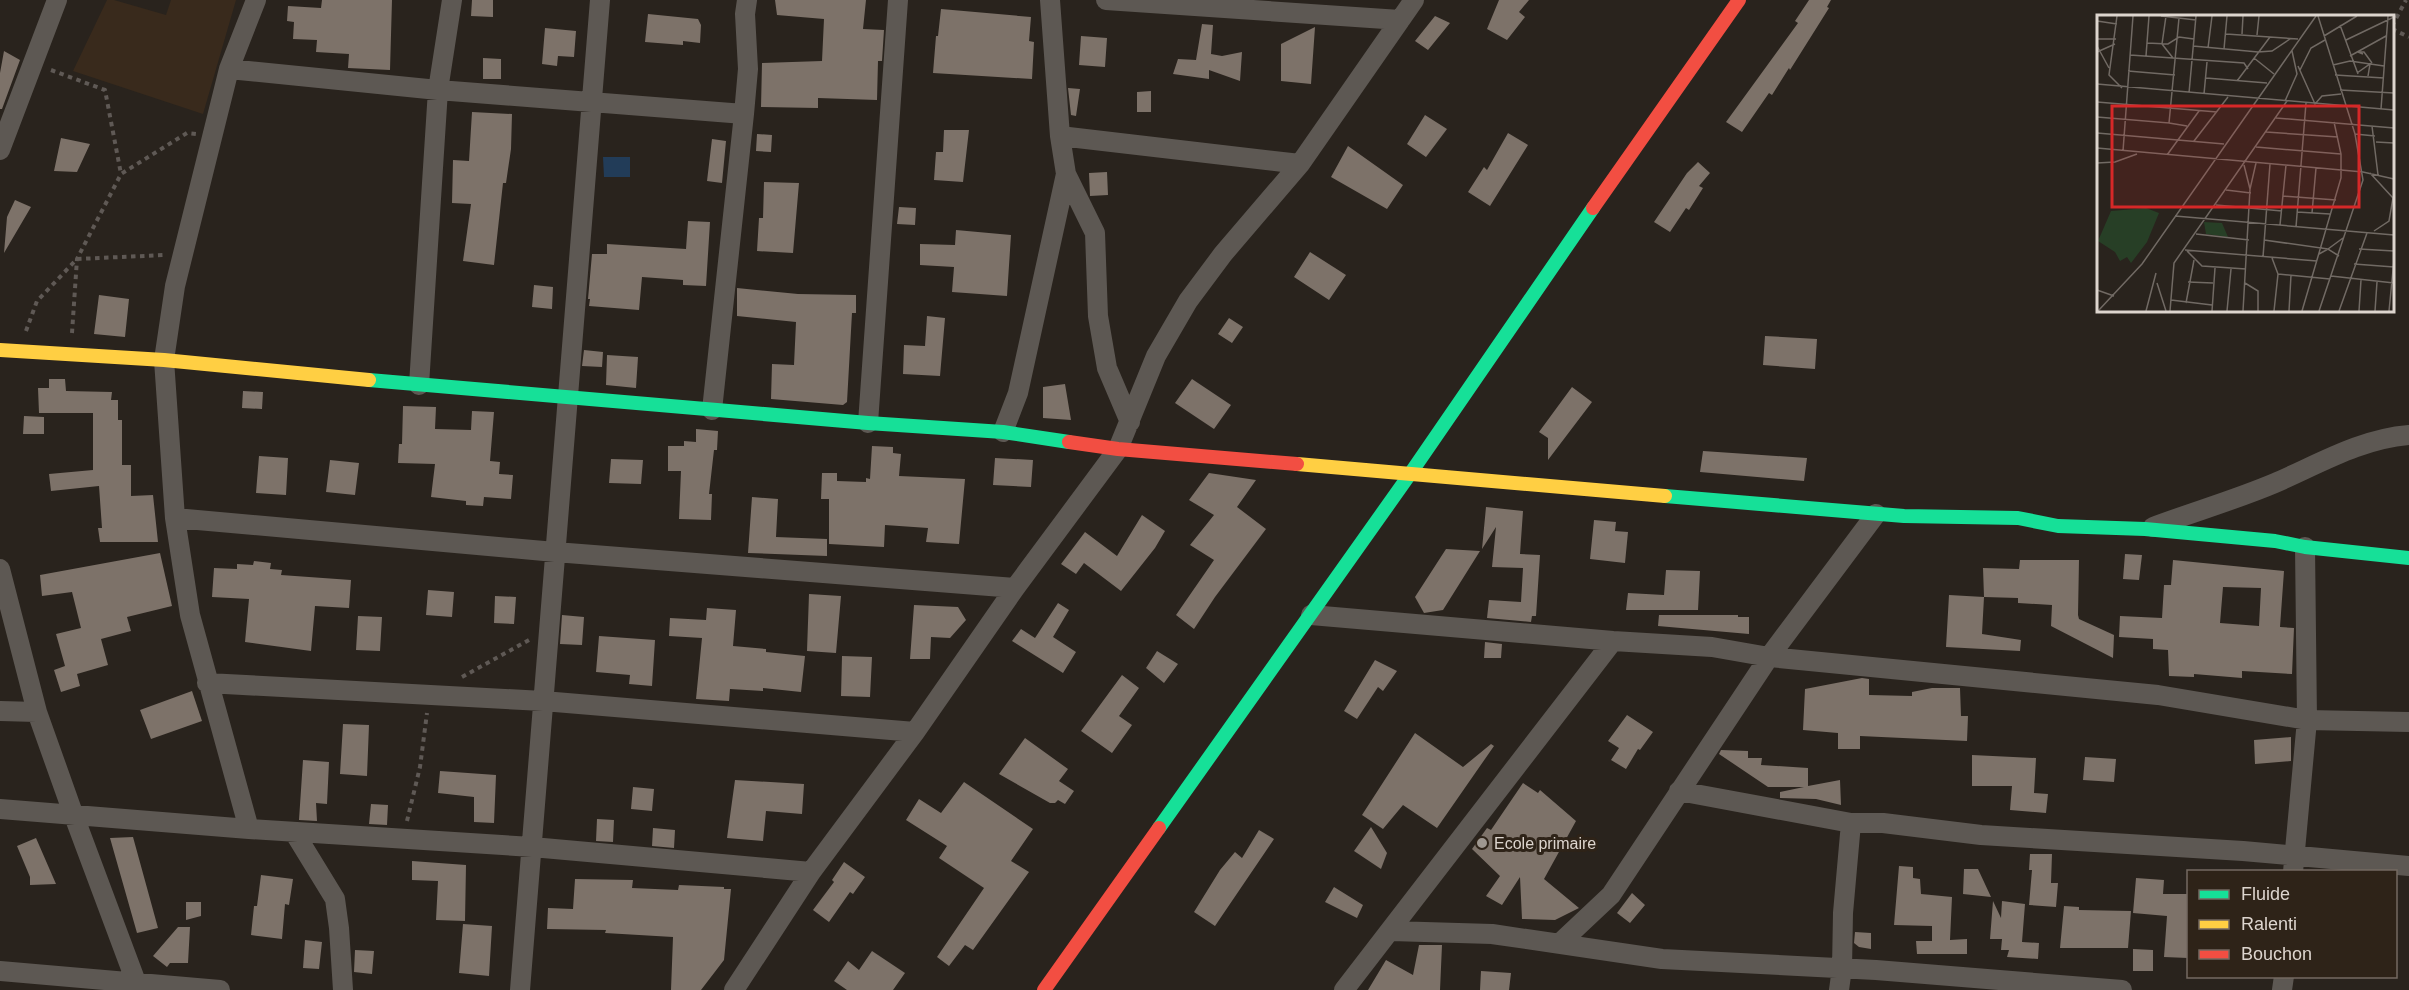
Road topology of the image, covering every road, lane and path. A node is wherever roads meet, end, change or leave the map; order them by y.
1 (57, 0) edge
2 (256, 0) edge
3 (452, 0) edge
4 (600, 0) edge
5 (747, 0) edge
6 (898, 0) edge
7 (1050, 0) edge
8 (1106, 0) edge
9 (1414, 0) edge
10 (1739, 0) edge
11 (2406, 0) edge
12 (1400, 20) junction
13 (2394, 24) edge
14 (2394, 29) edge
15 (2409, 37) edge
16 (34, 64) junction
17 (229, 69) junction
18 (438, 90) junction
19 (592, 101) junction
20 (744, 114) junction
21 (213, 135) junction
22 (1060, 136) junction
23 (0, 150) edge
24 (1300, 164) junction
25 (120, 174) junction
26 (1066, 174) junction
27 (183, 254) junction
28 (77, 259) junction
29 (0, 351) edge
30 (18, 352) junction
31 (71, 354) junction
32 (164, 360) junction
33 (418, 385) junction
34 (568, 397) junction
35 (712, 410) junction
36 (1130, 422) junction
37 (868, 423) junction
38 (1003, 432) junction
39 (2409, 435) edge
40 (1118, 449) junction
41 (1410, 474) junction
42 (1876, 514) junction
43 (175, 519) junction
44 (2145, 529) junction
45 (2305, 547) junction
46 (555, 552) junction
47 (2409, 558) edge
48 (0, 569) edge
49 (1015, 588) junction
50 (1311, 615) junction
51 (1613, 641) junction
52 (1769, 657) junction
53 (207, 684) junction
54 (543, 701) junction
55 (0, 711) edge
56 (37, 712) junction
57 (2307, 720) junction
58 (2409, 722) edge
59 (915, 732) junction
60 (1680, 791) junction
61 (0, 809) edge
62 (74, 816) junction
63 (1851, 823) junction
64 (249, 829) junction
65 (294, 832) junction
66 (532, 847) junction
67 (2294, 863) edge
68 (2409, 866) edge
69 (811, 872) junction
70 (1391, 931) junction
71 (1560, 943) junction
72 (1842, 968) junction
73 (0, 971) edge
74 (138, 986) edge
75 (220, 990) edge
76 (343, 990) edge
77 (520, 990) edge
78 (734, 990) edge
79 (1044, 990) edge
80 (1344, 990) edge
81 (1839, 990) edge
82 (2122, 990) edge

1 - 16 street
2 - 17 street
3 - 18 street
4 - 19 street
5 - 20 street
6 - 37 street
7 - 22 street
8 - 12 street
9 - 12 street
10 - 41 street
11 - 13 path
12 - 24 street
14 - 15 path
16 - 23 street
16 - 25 path
17 - 18 street
17 - 21 street
18 - 19 street
18 - 33 street
19 - 20 street
19 - 34 street
20 - 35 street
21 - 25 path
21 - 27 street
22 - 24 street
22 - 26 street
24 - 36 street
25 - 28 path
26 - 36 street
26 - 38 street
27 - 28 path
27 - 32 street
28 - 30 path
28 - 31 path
29 - 30 street
30 - 31 street
31 - 32 street
32 - 33 street
32 - 43 street
33 - 34 street
34 - 35 street
34 - 46 street
35 - 37 street
36 - 40 street
37 - 38 street
38 - 40 street
39 - 44 street
40 - 41 street
40 - 49 street
41 - 42 street
41 - 50 street
42 - 44 street
42 - 52 street
43 - 46 street
43 - 53 street
44 - 45 street
45 - 47 street
45 - 57 street
46 - 49 street
46 - 54 street
48 - 56 street
49 - 59 street
50 - 51 street
50 - 79 street
51 - 52 street
51 - 70 street
52 - 57 street
52 - 60 street
53 - 54 street
53 - 64 street
54 - 59 street
54 - 66 street
55 - 56 street
56 - 62 street
57 - 58 street
57 - 67 street
59 - 69 street
60 - 63 street
60 - 71 street
61 - 62 street
62 - 64 street
62 - 74 street
63 - 67 street
63 - 72 street
64 - 65 street
65 - 66 street
65 - 76 street
66 - 69 street
66 - 77 street
67 - 68 street
69 - 78 street
70 - 71 street
70 - 80 street
71 - 72 street
72 - 81 street
72 - 82 street
73 - 74 street
74 - 75 street

